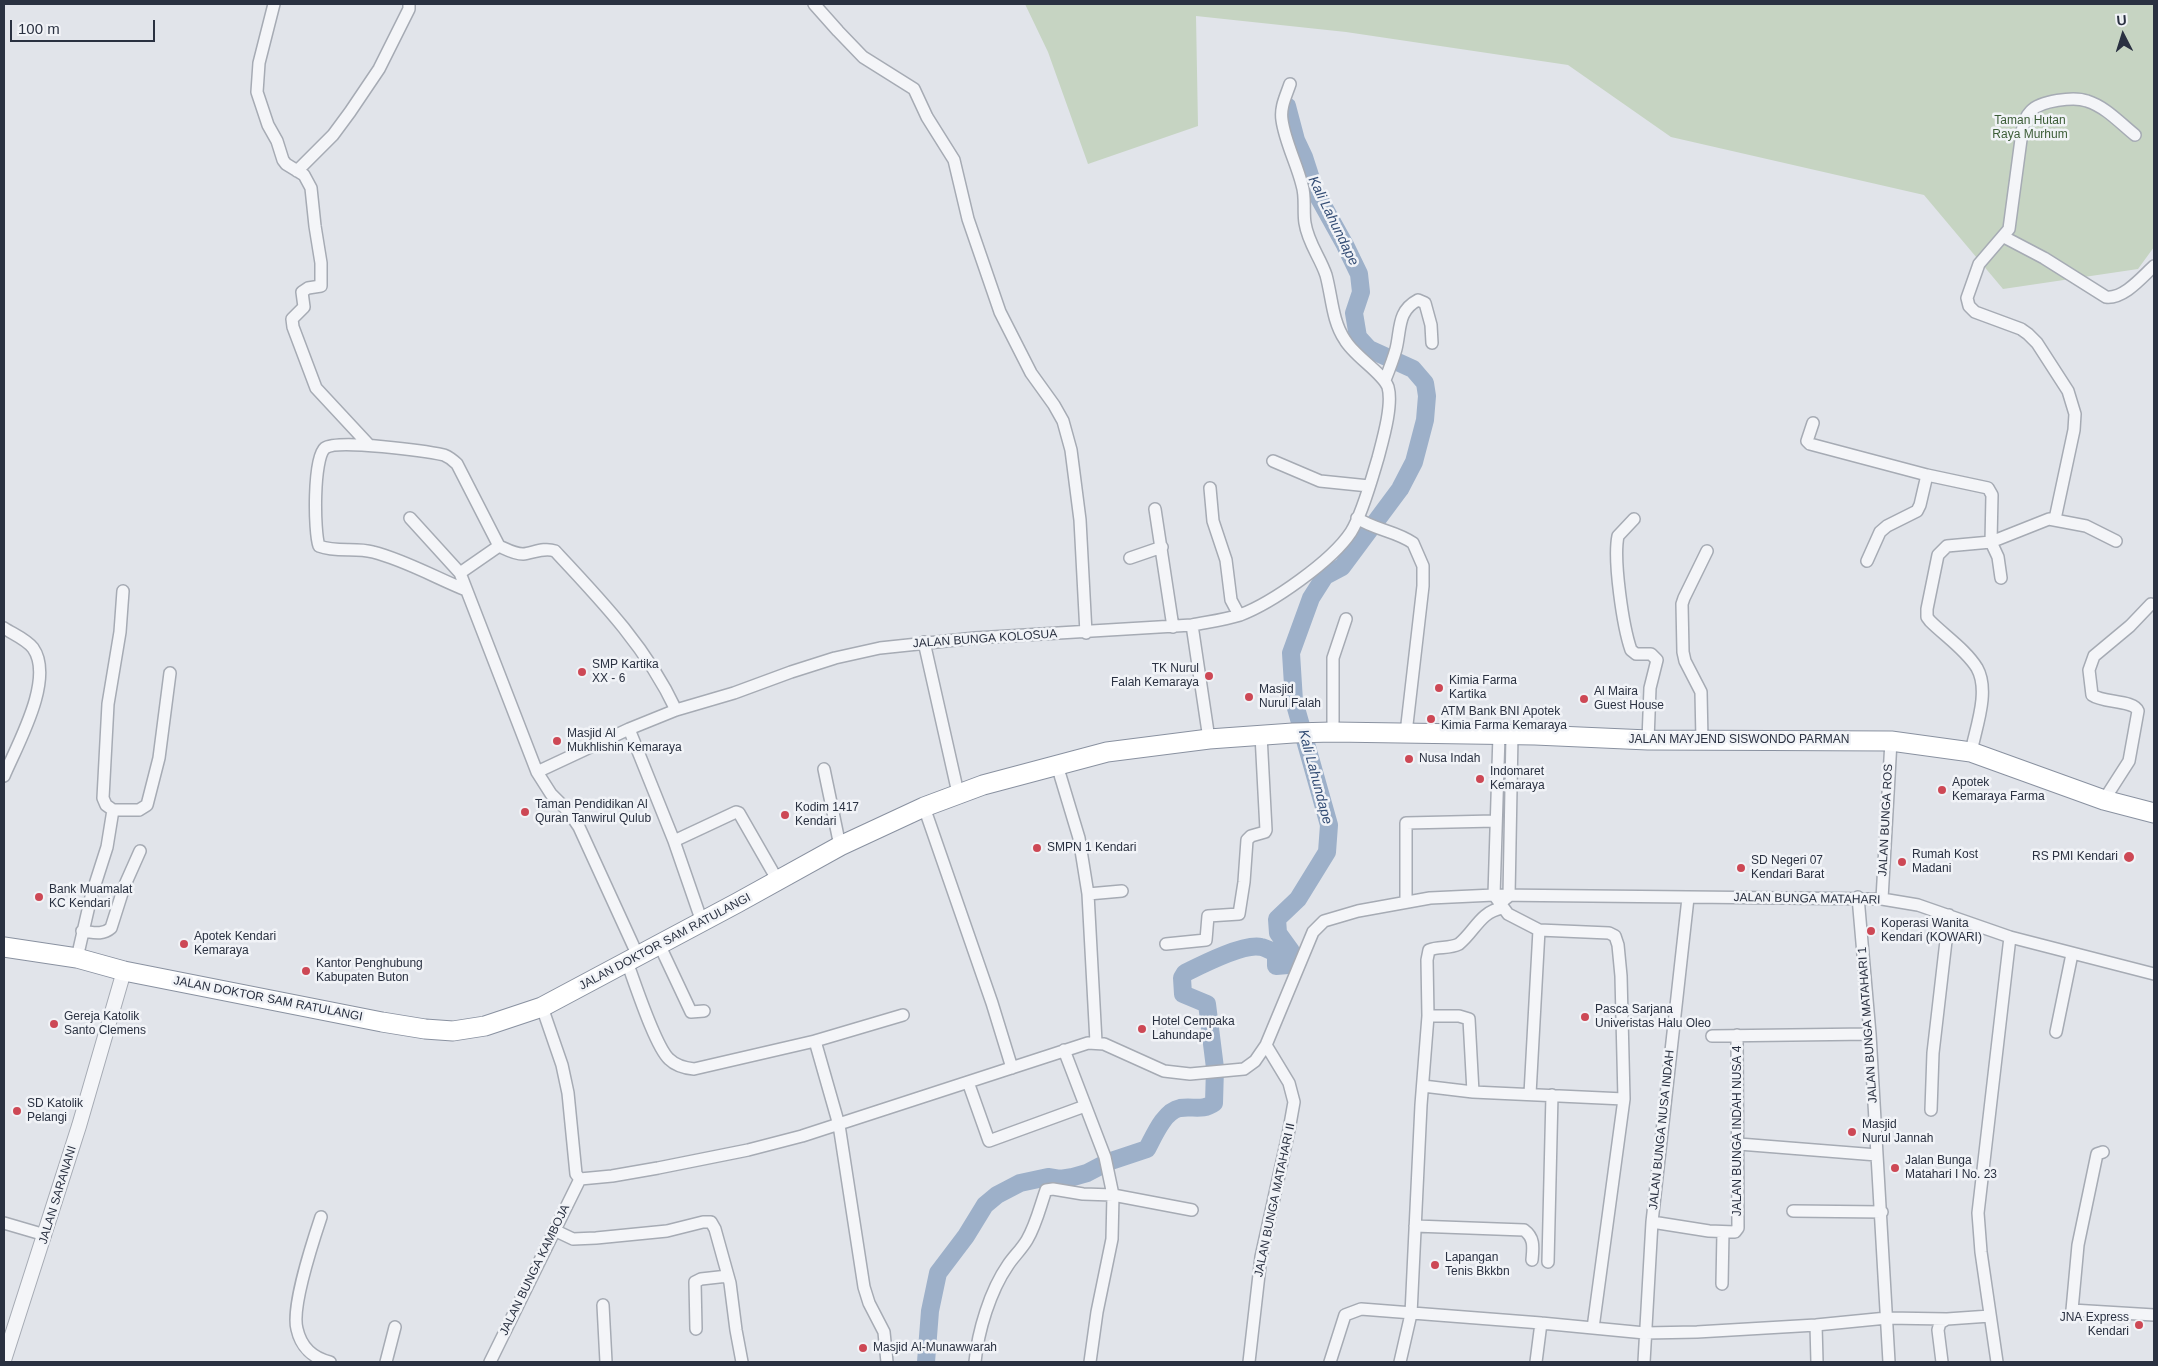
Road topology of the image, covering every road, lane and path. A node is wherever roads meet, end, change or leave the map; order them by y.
1 (274, 4) edge
2 (409, 4) edge
3 (814, 4) edge
4 (1290, 84) dead end
5 (2135, 135) dead end
6 (297, 171) junction
7 (2004, 237) junction
8 (2154, 266) edge
9 (1432, 343) dead end
10 (1385, 380) junction
11 (1813, 423) dead end
12 (369, 445) junction
13 (1273, 461) dead end
14 (1927, 476) junction
15 (1369, 486) junction
16 (1210, 488) dead end
17 (1155, 509) dead end
18 (410, 518) dead end
19 (1634, 519) dead end
20 (2054, 519) junction
21 (1367, 524) junction
22 (2116, 541) dead end
23 (1991, 542) junction
24 (499, 546) junction
25 (1162, 546) junction
26 (1707, 551) dead end
27 (1130, 558) dead end
28 (1867, 561) dead end
29 (460, 573) junction
30 (2001, 578) dead end
31 (466, 590) junction
32 (123, 591) dead end
33 (2151, 604) dead end
34 (1239, 615) junction
35 (1346, 619) dead end
36 (1192, 625) junction
37 (1173, 627) junction
38 (4, 628) edge
39 (1086, 633) junction
40 (924, 642) junction
41 (170, 673) dead end
42 (676, 710) junction
43 (629, 729) junction
44 (1333, 732) junction
45 (1313, 733) joint
46 (1406, 733) junction
47 (1260, 735) junction
48 (1506, 735) junction
49 (1209, 739) junction
50 (1648, 740) junction
51 (1702, 740) junction
52 (1891, 741) junction
53 (1971, 752) junction
54 (1057, 765) junction
55 (824, 769) dead end
56 (537, 772) junction
57 (4, 776) edge
58 (958, 793) junction
59 (2104, 800) junction
60 (924, 807) junction
61 (113, 810) junction
62 (2154, 813) edge
63 (1495, 821) junction
64 (674, 841) junction
65 (840, 846) junction
66 (140, 851) dead end
67 (778, 881) junction
68 (1122, 891) dead end
69 (1088, 894) junction
70 (1858, 897) junction
71 (1688, 898) junction
72 (1882, 899) junction
73 (1502, 900) junction
74 (1406, 902) junction
75 (1949, 915) junction
76 (702, 922) junction
77 (82, 930) junction
78 (1539, 930) junction
79 (2010, 936) junction
80 (658, 944) junction
81 (1166, 944) dead end
82 (4, 947) edge
83 (2072, 954) junction
84 (77, 958) junction
85 (633, 959) junction
86 (124, 971) junction
87 (2154, 974) edge
88 (542, 1007) junction
89 (704, 1011) dead end
90 (903, 1015) dead end
91 (1428, 1016) junction
92 (2056, 1032) dead end
93 (1870, 1034) junction
94 (1737, 1035) junction
95 (1712, 1036) dead end
96 (815, 1041) junction
97 (1096, 1042) junction
98 (1266, 1045) junction
99 (1064, 1050) junction
100 (1012, 1068) junction
101 (968, 1082) junction
102 (1423, 1086) junction
103 (1473, 1092) junction
104 (1530, 1094) junction
105 (1552, 1095) junction
106 (1624, 1099) junction
107 (1086, 1106) junction
108 (1931, 1110) dead end
109 (839, 1125) junction
110 (1739, 1144) junction
111 (2103, 1152) dead end
112 (1878, 1155) junction
113 (580, 1179) junction
114 (1112, 1195) junction
115 (1192, 1210) dead end
116 (1793, 1211) dead end
117 (1882, 1212) junction
118 (321, 1217) dead end
119 (1652, 1222) junction
120 (4, 1223) edge
121 (1415, 1226) junction
122 (554, 1230) junction
123 (1723, 1232) junction
124 (45, 1235) junction
125 (1532, 1260) dead end
126 (1548, 1262) dead end
127 (728, 1276) junction
128 (1722, 1284) dead end
129 (603, 1305) dead end
130 (1412, 1314) junction
131 (2154, 1315) edge
132 (1990, 1316) junction
133 (1887, 1318) junction
134 (1947, 1320) junction
135 (1541, 1323) junction
136 (1816, 1325) junction
137 (395, 1327) dead end
138 (1593, 1328) junction
139 (696, 1330) dead end
140 (1645, 1333) junction
141 (4, 1360) edge
142 (330, 1362) edge
143 (386, 1362) edge
144 (490, 1362) edge
145 (606, 1362) edge
146 (742, 1362) edge
147 (887, 1362) edge
148 (975, 1362) edge
149 (1090, 1362) edge
150 (1249, 1362) edge
151 (1330, 1362) edge
152 (1400, 1362) edge
153 (1536, 1362) edge
154 (1644, 1362) edge
155 (1817, 1362) edge
156 (1889, 1362) edge
157 (1942, 1362) edge
158 (1997, 1362) edge

1 - 6 street
2 - 6 street
3 - 39 street
4 - 10 street
5 - 7 street
6 - 12 street
7 - 8 street
7 - 20 street
9 - 10 street
10 - 15 street, JALAN BUNGA KOLOSUA
11 - 14 street
12 - 24 street
12 - 31 street
13 - 15 street
14 - 23 street
14 - 28 street
15 - 21 street, JALAN BUNGA KOLOSUA
16 - 34 street
17 - 25 street
18 - 29 street
19 - 50 street
20 - 22 street
20 - 23 street
21 - 34 street, JALAN BUNGA KOLOSUA
21 - 46 street
23 - 30 street
23 - 53 street
24 - 29 street
24 - 42 street
25 - 27 street
25 - 37 street
26 - 51 street
29 - 31 street
31 - 56 street
32 - 61 street
33 - 59 street
34 - 36 street, JALAN BUNGA KOLOSUA
35 - 44 street
36 - 37 street, JALAN BUNGA KOLOSUA
36 - 49 street
37 - 39 street, JALAN BUNGA KOLOSUA
38 - 57 street
39 - 40 street, JALAN BUNGA KOLOSUA
40 - 42 street, JALAN BUNGA KOLOSUA
40 - 58 street
41 - 61 street
42 - 43 street, JALAN BUNGA KOLOSUA
43 - 56 street, JALAN BUNGA KOLOSUA
43 - 64 street
44 - 45 highway, JALAN MAYJEND SISWONDO PARMAN
44 - 46 highway, JALAN MAYJEND SISWONDO PARMAN
45 - 47 highway, JALAN DOKTOR SAM RATULANGI
46 - 48 highway, JALAN MAYJEND SISWONDO PARMAN
47 - 49 highway, JALAN DOKTOR SAM RATULANGI
47 - 81 street
48 - 50 highway, JALAN MAYJEND SISWONDO PARMAN
48 - 63 street
48 - 73 street
49 - 54 highway, JALAN DOKTOR SAM RATULANGI
50 - 51 highway, JALAN MAYJEND SISWONDO PARMAN
51 - 52 highway, JALAN MAYJEND SISWONDO PARMAN
52 - 53 highway, JALAN MAYJEND SISWONDO PARMAN
52 - 72 street, JALAN BUNGA ROS
53 - 59 highway, JALAN MAYJEND SISWONDO PARMAN
54 - 58 highway, JALAN DOKTOR SAM RATULANGI
54 - 69 street
55 - 65 street
56 - 85 street
58 - 60 highway, JALAN DOKTOR SAM RATULANGI
59 - 62 highway, JALAN MAYJEND SISWONDO PARMAN
60 - 65 highway, JALAN DOKTOR SAM RATULANGI
60 - 100 street
61 - 77 street
63 - 73 street
63 - 74 street
64 - 67 street
64 - 76 street
65 - 67 highway, JALAN DOKTOR SAM RATULANGI
66 - 77 street
67 - 76 highway, JALAN DOKTOR SAM RATULANGI
68 - 69 street
69 - 97 street
70 - 71 street, JALAN BUNGA MATAHARI
70 - 72 street, JALAN BUNGA MATAHARI
70 - 93 street, JALAN BUNGA MATAHARI 1
71 - 73 street, JALAN BUNGA MATAHARI
71 - 119 street, JALAN BUNGA NUSA INDAH
72 - 75 street, JALAN BUNGA MATAHARI
73 - 74 street, JALAN BUNGA MATAHARI
73 - 78 street
73 - 91 street
74 - 98 street, JALAN BUNGA MATAHARI
75 - 79 street, JALAN BUNGA MATAHARI
75 - 108 street
76 - 80 highway, JALAN DOKTOR SAM RATULANGI
77 - 84 street
78 - 104 street
78 - 106 street
79 - 83 street, JALAN BUNGA MATAHARI
79 - 132 street
80 - 85 highway, JALAN DOKTOR SAM RATULANGI
80 - 89 street
82 - 84 highway, JALAN DOKTOR SAM RATULANGI
83 - 87 street, JALAN BUNGA MATAHARI
83 - 92 street
84 - 86 highway, JALAN DOKTOR SAM RATULANGI
85 - 88 highway, JALAN DOKTOR SAM RATULANGI
85 - 96 street
86 - 88 highway, JALAN DOKTOR SAM RATULANGI
86 - 124 street, JALAN SARANANI
88 - 113 street
90 - 96 street
91 - 102 street
91 - 103 street
93 - 94 street
93 - 112 street, JALAN BUNGA MATAHARI 1
94 - 95 street
94 - 110 street, JALAN BUNGA INDAH NUSA 4
96 - 109 street
97 - 98 street, JALAN BUNGA MATAHARI
97 - 99 street
98 - 150 street, JALAN BUNGA MATAHARI II
99 - 100 street
99 - 107 street
100 - 101 street
101 - 107 street
101 - 109 street
102 - 103 street
102 - 121 street
103 - 104 street
104 - 105 street
105 - 106 street
105 - 126 street
106 - 138 street
107 - 114 street
109 - 113 street
109 - 147 street
110 - 112 street
110 - 123 street, JALAN BUNGA INDAH NUSA 4
111 - 131 street
112 - 117 street, JALAN BUNGA MATAHARI 1
113 - 122 street, JALAN BUNGA KAMBOJA
114 - 115 street
114 - 148 street
114 - 149 street
116 - 117 street
117 - 133 street, JALAN BUNGA MATAHARI 1
118 - 142 street
119 - 123 street, JALAN BUNGA INDAH NUSA 4
119 - 140 street, JALAN BUNGA NUSA INDAH
120 - 124 street
121 - 125 street
121 - 130 street
122 - 127 street
122 - 144 street, JALAN BUNGA KAMBOJA
123 - 128 street
124 - 141 street, JALAN SARANANI
127 - 139 street
127 - 146 street
129 - 145 street
130 - 135 street
130 - 151 street
130 - 152 street
132 - 134 street
132 - 158 street
133 - 134 street
133 - 136 street
133 - 156 street, JALAN BUNGA MATAHARI 1
134 - 157 street
135 - 138 street
135 - 153 street
136 - 140 street
136 - 155 street
137 - 143 street
138 - 140 street
140 - 154 street, JALAN BUNGA NUSA INDAH

